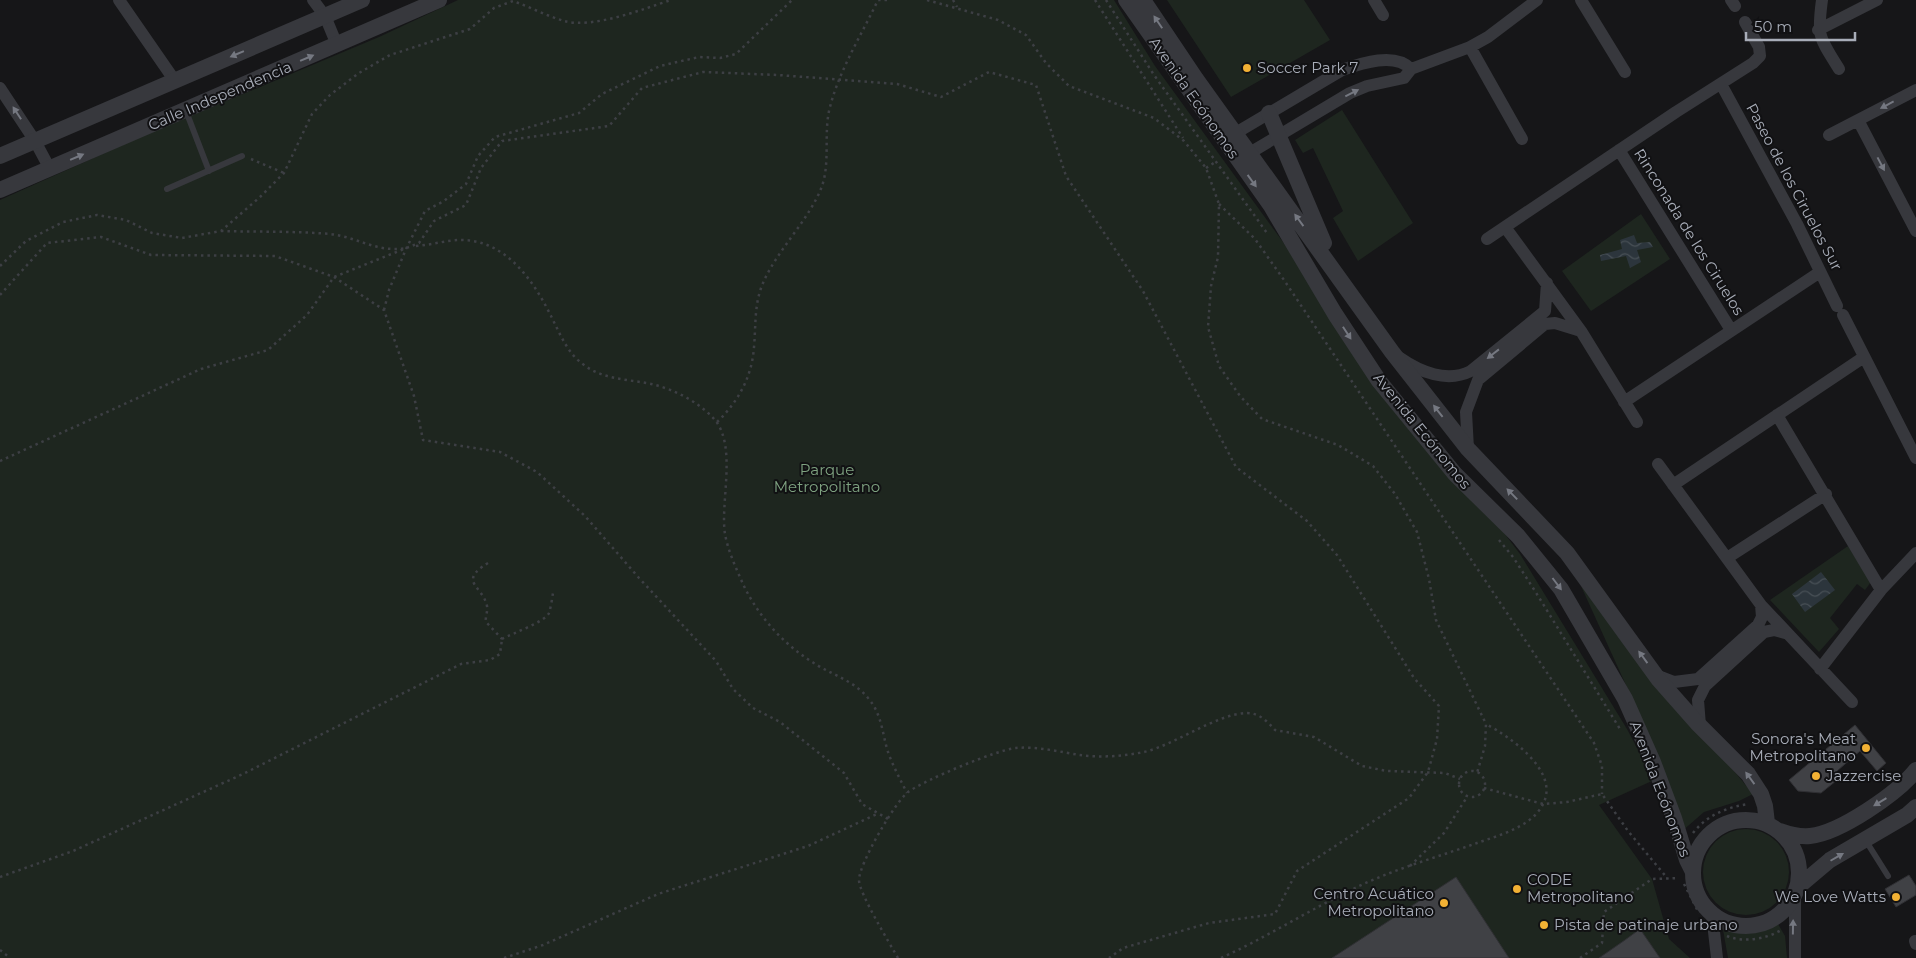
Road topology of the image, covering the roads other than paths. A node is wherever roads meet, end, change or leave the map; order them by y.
1 (119, 0) edge
2 (314, 0) edge
3 (362, 0) edge
4 (439, 0) edge
5 (1126, 0) edge
6 (1143, 0) edge
7 (1374, 0) edge
8 (1536, 0) edge
9 (1581, 0) edge
10 (1822, 0) edge
11 (1870, 2) edge
12 (1383, 15) dead end
13 (325, 16) junction
14 (1745, 22) dead end
15 (1818, 30) junction
16 (337, 45) junction
17 (1470, 47) junction
18 (1411, 69) junction
19 (1839, 69) dead end
20 (1624, 72) dead end
21 (175, 81) junction
22 (1721, 84) junction
23 (0, 88) edge
24 (1916, 90) edge
25 (186, 111) junction
26 (1269, 113) junction
27 (1858, 120) junction
28 (1829, 135) dead end
29 (1278, 136) junction
30 (1230, 137) junction
31 (1522, 139) dead end
32 (35, 141) junction
33 (1619, 150) junction
34 (0, 156) edge
35 (242, 156) road end
36 (1244, 157) junction
37 (50, 169) junction
38 (209, 171) junction
39 (167, 189) dead end
40 (0, 190) edge
41 (1506, 227) junction
42 (1916, 231) edge
43 (1487, 239) dead end
44 (1336, 271) junction
45 (1820, 272) junction
46 (1548, 283) junction
47 (1348, 288) junction
48 (1327, 301) junction
49 (1732, 330) junction
50 (1581, 331) junction
51 (1392, 352) junction
52 (1864, 357) junction
53 (1624, 402) junction
54 (1777, 415) junction
55 (1637, 422) dead end
56 (1468, 449) junction
57 (1916, 458) edge
58 (1658, 464) dead end
59 (1673, 484) junction
60 (1826, 494) junction
61 (1546, 529) junction
62 (1527, 546) junction
63 (1916, 553) edge
64 (1727, 558) junction
65 (1881, 590) junction
66 (1761, 605) junction
67 (1784, 633) junction
68 (1820, 669) junction
69 (1656, 675) junction
70 (1852, 702) dead end
71 (1700, 726) junction
72 (1916, 770) edge
73 (1916, 807) edge
74 (1774, 827) junction
75 (1866, 841) junction
76 (1693, 875) junction
77 (1888, 876) dead end
78 (1797, 891) junction
79 (1713, 922) junction
80 (1717, 958) edge
81 (1794, 958) edge

1 - 21 street
2 - 13 street
3 - 13 street, Calle Independencia
4 - 16 street, Calle Independencia
5 - 30 street, Avenida Ecónomos
30 -> 6 street, Avenida Ecónomos
7 - 12 street
8 - 17 street
9 - 20 street
10 - 15 street
11 - 15 street
13 - 16 street
13 -> 21 street, Calle Independencia
14 - 22 street
15 - 19 street
25 -> 16 street, Calle Independencia
17 - 18 street
17 - 31 street
18 - 26 street
29 -> 18 street
21 - 32 street, Calle Independencia
22 - 33 street
22 - 45 street, Paseo de los Ciruelos Sur
32 -> 23 street
24 -> 27 street
37 -> 25 street, Calle Independencia
25 - 38 lane
26 - 29 street
26 - 30 street
27 - 28 street
27 -> 42 street
29 - 36 street
29 - 44 street
30 - 36 street, Avenida Ecónomos
32 - 34 street, Calle Independencia
32 - 37 street
33 - 41 street
33 - 49 street, Rinconada de los Ciruelos
35 - 38 lane
44 -> 36 street, Avenida Ecónomos
36 -> 48 street, Avenida Ecónomos
37 - 40 street, Calle Independencia
38 - 39 lane
41 - 43 street
41 - 46 street
44 - 47 street, Avenida Ecónomos
45 - 49 street
45 - 52 street, Paseo de los Ciruelos Sur
46 - 50 street
46 -> 51 street
47 - 48 street
47 - 51 street, Avenida Ecónomos
48 -> 62 street, Avenida Ecónomos
49 - 53 street
50 - 53 street
50 - 56 street
56 -> 51 street, Avenida Ecónomos
52 - 54 street
52 - 57 street, Paseo de los Ciruelos Sur
53 - 55 street
54 - 59 street
54 - 60 street
61 -> 56 street, Avenida Ecónomos
58 - 59 street
59 - 64 street
60 - 64 street
60 - 65 street
61 - 62 street
69 -> 61 street, Avenida Ecónomos
62 -> 76 street, Avenida Ecónomos
63 - 65 street
64 - 66 street
65 - 68 street
66 - 67 street
66 - 69 street
67 - 68 street
67 - 71 street
68 - 70 street
69 - 71 street, Avenida Ecónomos
74 -> 71 street, Avenida Ecónomos
72 -> 74 street
73 - 75 street
74 - 76 street
74 - 78 street
75 - 77 lane
78 -> 75 street
76 - 79 street
78 - 79 street
81 -> 78 street
79 - 80 street

